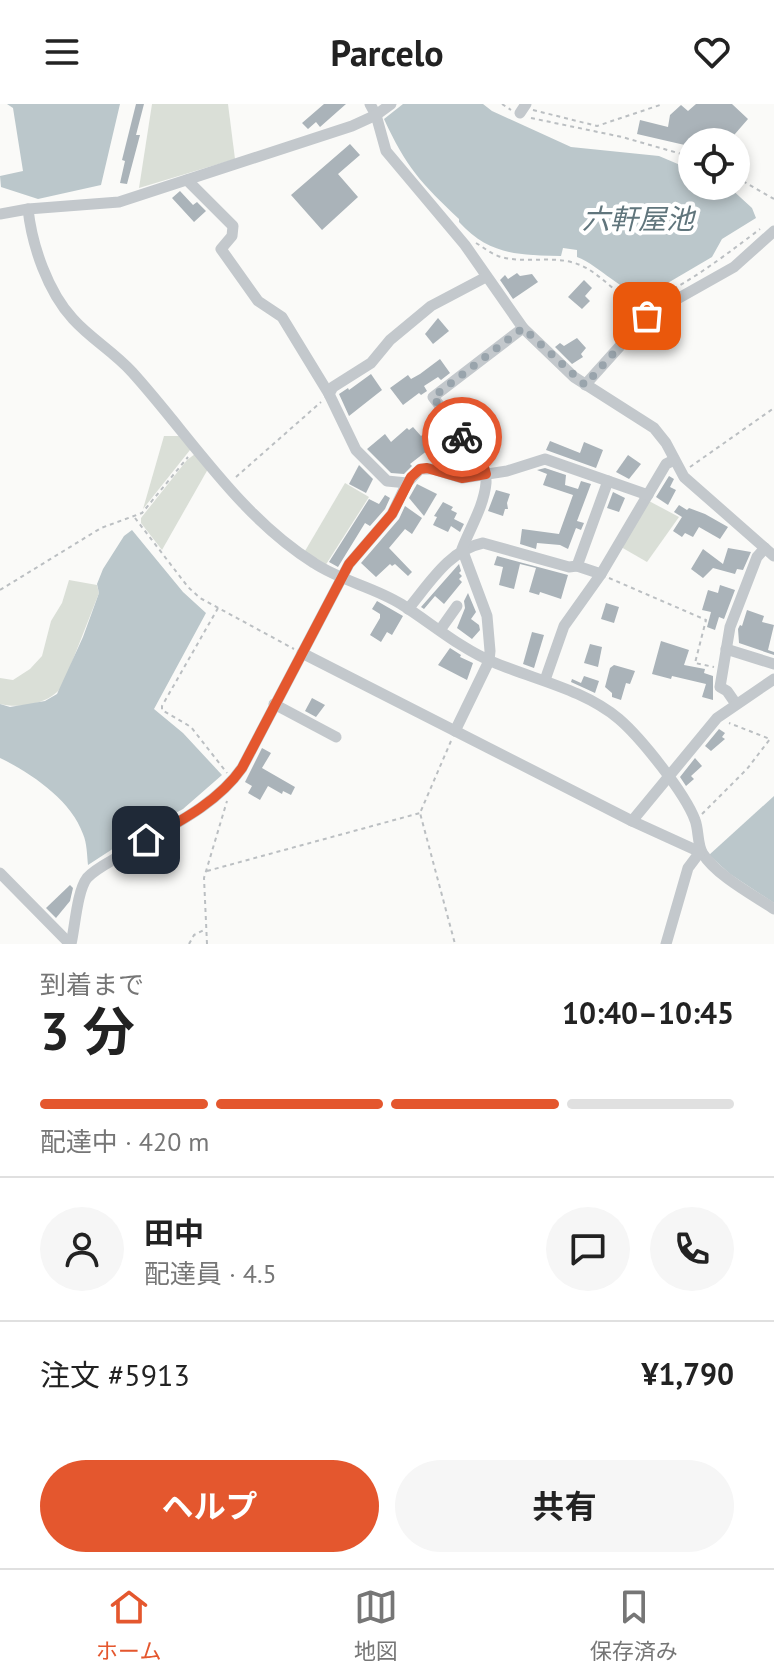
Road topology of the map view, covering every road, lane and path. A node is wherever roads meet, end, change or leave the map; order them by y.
1 (502, 104) edge
2 (663, 104) edge
3 (381, 107) edge
4 (523, 111) edge
5 (678, 153) edge
6 (187, 180) junction
7 (750, 185) edge
8 (774, 199) edge
9 (28, 209) junction
10 (0, 214) edge
11 (768, 229) edge
12 (458, 235) junction
13 (486, 277) junction
14 (523, 328) junction
15 (585, 385) junction
16 (329, 394) junction
17 (774, 408) edge
18 (195, 447) junction
19 (674, 460) junction
20 (681, 473) junction
21 (486, 474) junction
22 (608, 481) junction
23 (407, 483) junction
24 (226, 486) junction
25 (648, 495) junction
26 (135, 517) junction
27 (462, 549) junction
28 (769, 552) edge
29 (577, 566) junction
30 (601, 574) junction
31 (343, 578) junction
32 (0, 590) edge
33 (457, 606) dead end
34 (218, 608) junction
35 (408, 609) junction
36 (440, 630) junction
37 (726, 649) junction
38 (302, 653) junction
39 (489, 661) junction
40 (774, 664) edge
41 (722, 668) junction
42 (774, 679) edge
43 (545, 680) junction
44 (274, 704) junction
45 (736, 704) junction
46 (717, 718) junction
47 (455, 731) junction
48 (336, 737) dead end
49 (667, 777) junction
50 (232, 783) junction
51 (420, 813) junction
52 (696, 820) junction
53 (632, 821) junction
54 (700, 852) junction
55 (205, 871) junction
56 (0, 873) edge
57 (774, 909) edge
58 (205, 930) junction
59 (70, 944) edge
60 (189, 944) edge
61 (207, 944) edge
62 (455, 944) edge
63 (666, 944) edge

1 - 4 path
2 - 4 path
3 - 6 street
3 - 12 street
4 - 5 path
6 - 9 street
6 - 16 street
7 - 8 path
9 - 10 street
9 - 18 street
11 - 12 path
11 - 15 street
12 - 13 street
13 - 14 street
13 - 16 street
14 - 15 street
14 - 21 street
15 - 19 street
16 - 23 street
16 - 24 path
17 - 20 path
18 - 24 street
18 - 26 path
19 - 20 street
19 - 25 street
20 - 28 street
21 - 22 street
21 - 23 street
21 - 27 street
22 - 25 street
22 - 29 street
23 - 31 street
24 - 31 street
25 - 30 street
26 - 32 path
26 - 34 path
27 - 29 street
27 - 35 street
27 - 39 street
28 - 37 street
29 - 30 street
30 - 41 path
30 - 43 street
31 - 35 street
31 - 38 street
33 - 36 street
34 - 38 path
34 - 50 path
35 - 36 street
36 - 39 street
37 - 40 street
37 - 41 street
38 - 44 street
38 - 47 street
39 - 43 street
39 - 47 street
41 - 45 street
42 - 45 street
43 - 49 street
44 - 48 street
44 - 50 street
45 - 46 street
46 - 49 street
46 - 52 path
47 - 51 path
47 - 53 street
49 - 52 street
49 - 53 street
50 - 55 path
50 - 59 street
51 - 55 path
51 - 62 path
52 - 54 street
53 - 54 street
54 - 57 street
54 - 63 street
55 - 58 path
56 - 59 street
58 - 60 path
58 - 61 path

